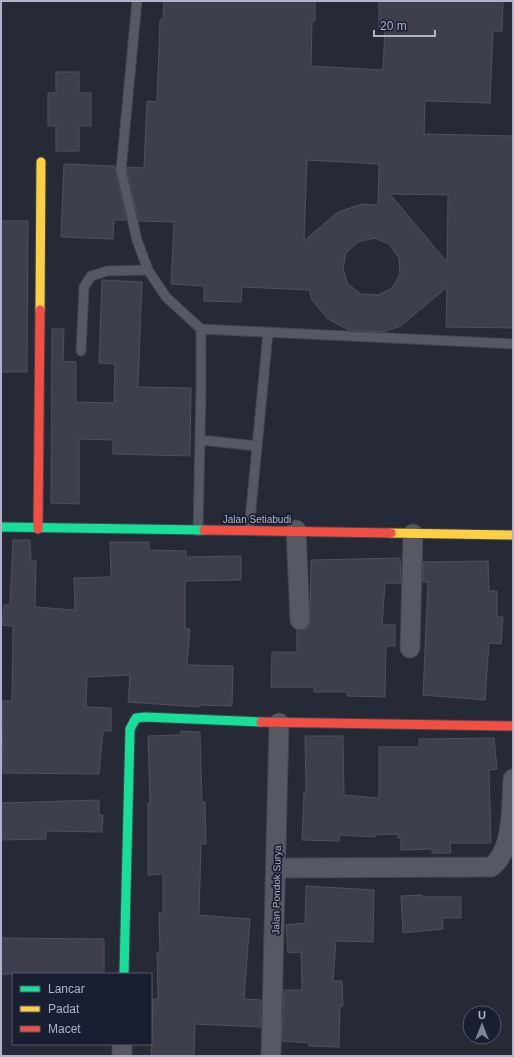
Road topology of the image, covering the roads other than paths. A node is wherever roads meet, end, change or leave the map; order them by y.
1 (137, 1) edge
2 (41, 162) dead end
3 (148, 270) junction
4 (201, 329) junction
5 (268, 333) junction
6 (513, 344) edge
7 (81, 351) dead end
8 (200, 440) junction
9 (257, 446) junction
10 (1, 526) edge
11 (38, 528) junction
12 (249, 530) junction
13 (296, 530) junction
14 (198, 531) junction
15 (413, 534) junction
16 (513, 534) edge
17 (300, 620) dead end
18 (410, 648) dead end
19 (279, 723) junction
20 (513, 726) edge
21 (513, 779) edge
22 (277, 868) junction
23 (124, 973) edge
24 (122, 1045) edge
25 (122, 1056) edge
26 (271, 1056) edge

1 - 3 lane
2 - 11 street
3 - 4 lane
3 - 7 lane
4 - 5 lane
4 - 8 lane
5 - 6 lane
5 - 9 lane
8 - 9 lane
8 - 14 lane
9 - 12 lane
10 - 11 street, Jalan Setiabudi
11 - 14 street, Jalan Setiabudi
12 - 13 street, Jalan Setiabudi
12 - 14 street, Jalan Setiabudi
13 - 15 street, Jalan Setiabudi
13 - 17 street
15 - 16 street, Jalan Setiabudi
15 - 18 street
19 - 20 street
19 - 22 street, Jalan Pondok Surya
19 - 23 street
21 - 22 street
22 - 26 street, Jalan Pondok Surya
24 - 25 street

